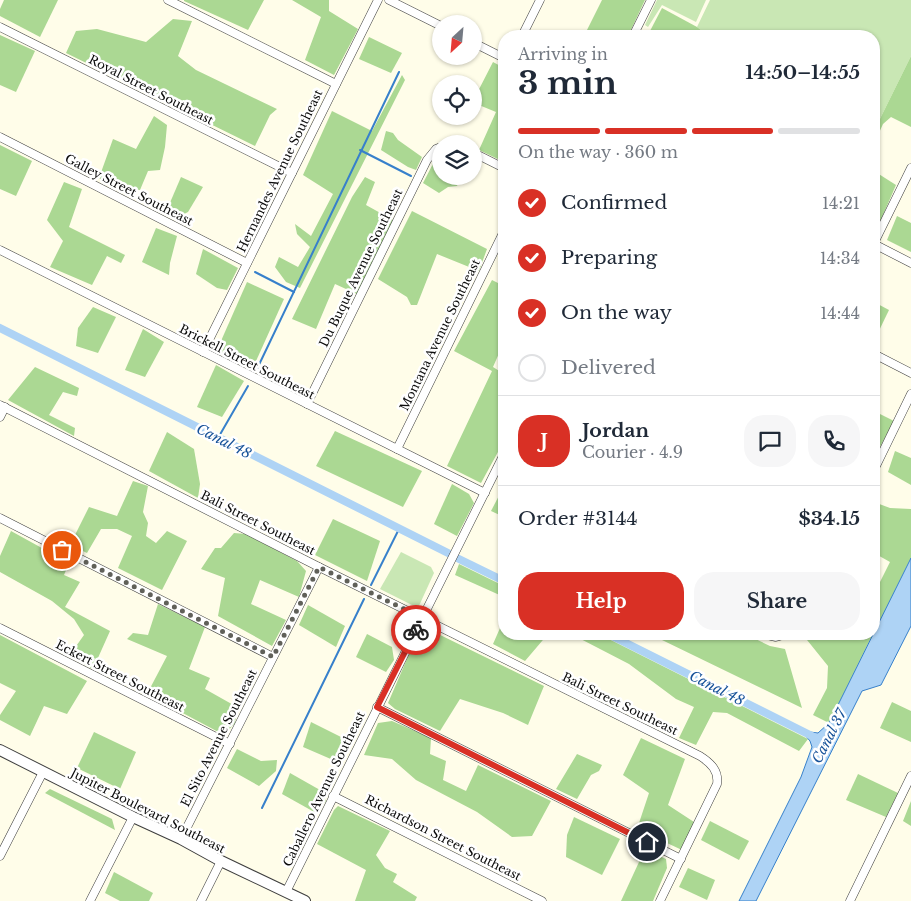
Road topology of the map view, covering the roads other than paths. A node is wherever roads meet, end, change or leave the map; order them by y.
1 (168, 0) edge
2 (378, 0) edge
3 (390, 0) edge
4 (540, 0) edge
5 (651, 0) edge
6 (432, 21) edge
7 (0, 27) edge
8 (525, 30) edge
9 (636, 30) edge
10 (482, 47) edge
11 (498, 55) edge
12 (336, 84) junction
13 (0, 138) edge
14 (432, 154) edge
15 (482, 157) edge
16 (498, 165) edge
17 (911, 168) edge
18 (292, 173) junction
19 (880, 232) edge
20 (498, 243) edge
21 (880, 247) edge
22 (0, 250) edge
23 (248, 263) junction
24 (911, 263) edge
25 (203, 352) junction
26 (880, 357) edge
27 (911, 373) edge
28 (911, 394) edge
29 (307, 404) junction
30 (2, 406) edge
31 (0, 417) edge
32 (397, 449) junction
33 (880, 456) edge
34 (498, 466) edge
35 (485, 493) junction
36 (0, 518) edge
37 (319, 567) junction
38 (422, 618) junction
39 (0, 628) edge
40 (273, 657) junction
41 (377, 707) junction
42 (230, 744) junction
43 (0, 750) edge
44 (43, 772) junction
45 (910, 780) edge
46 (333, 796) junction
47 (133, 817) junction
48 (181, 839) junction
49 (0, 856) edge
50 (680, 859) junction
51 (221, 861) junction
52 (286, 892) junction
53 (90, 901) edge
54 (201, 901) edge
55 (303, 901) edge
56 (542, 901) edge
57 (660, 901) edge
58 (850, 901) edge

1 - 12 street
2 - 12 street, Hernandes Avenue Southeast
3 - 6 street
4 - 8 street
5 - 9 street
7 - 18 street, Royal Street Southeast
10 - 11 street
12 - 18 street, Hernandes Avenue Southeast
13 - 23 street, Galley Street Southeast
14 - 29 street, Du Buque Avenue Southeast
15 - 16 street
17 - 19 street
18 - 23 street, Hernandes Avenue Southeast
20 - 32 street, Montana Avenue Southeast
21 - 24 street
22 - 25 street, Brickell Street Southeast
23 - 25 street, Hernandes Avenue Southeast
25 - 29 street, Brickell Street Southeast
26 - 27 street
28 - 33 street
29 - 32 street, Brickell Street Southeast
30 - 31 street
30 - 37 street, Bali Street Southeast
32 - 35 street, Brickell Street Southeast
34 - 35 street, Caballero Avenue Southeast
35 - 38 street, Caballero Avenue Southeast
36 - 40 street
37 - 38 street, Bali Street Southeast
37 - 40 street, El Sito Avenue Southeast
38 - 41 street, Caballero Avenue Southeast
38 - 50 street, Bali Street Southeast
39 - 42 street, Eckert Street Southeast
40 - 42 street, El Sito Avenue Southeast
41 - 46 street, Caballero Avenue Southeast
41 - 50 street
42 - 48 street, El Sito Avenue Southeast
43 - 44 street, Jupiter Boulevard Southeast
44 - 47 street, Jupiter Boulevard Southeast
44 - 49 street
45 - 58 street
46 - 52 street, Caballero Avenue Southeast
46 - 56 street, Richardson Street Southeast
47 - 48 street, Jupiter Boulevard Southeast
47 - 53 street
48 - 51 street, Jupiter Boulevard Southeast
50 - 57 street
51 - 52 street, Jupiter Boulevard Southeast
51 - 54 street
52 - 55 street, Jupiter Boulevard Southeast

